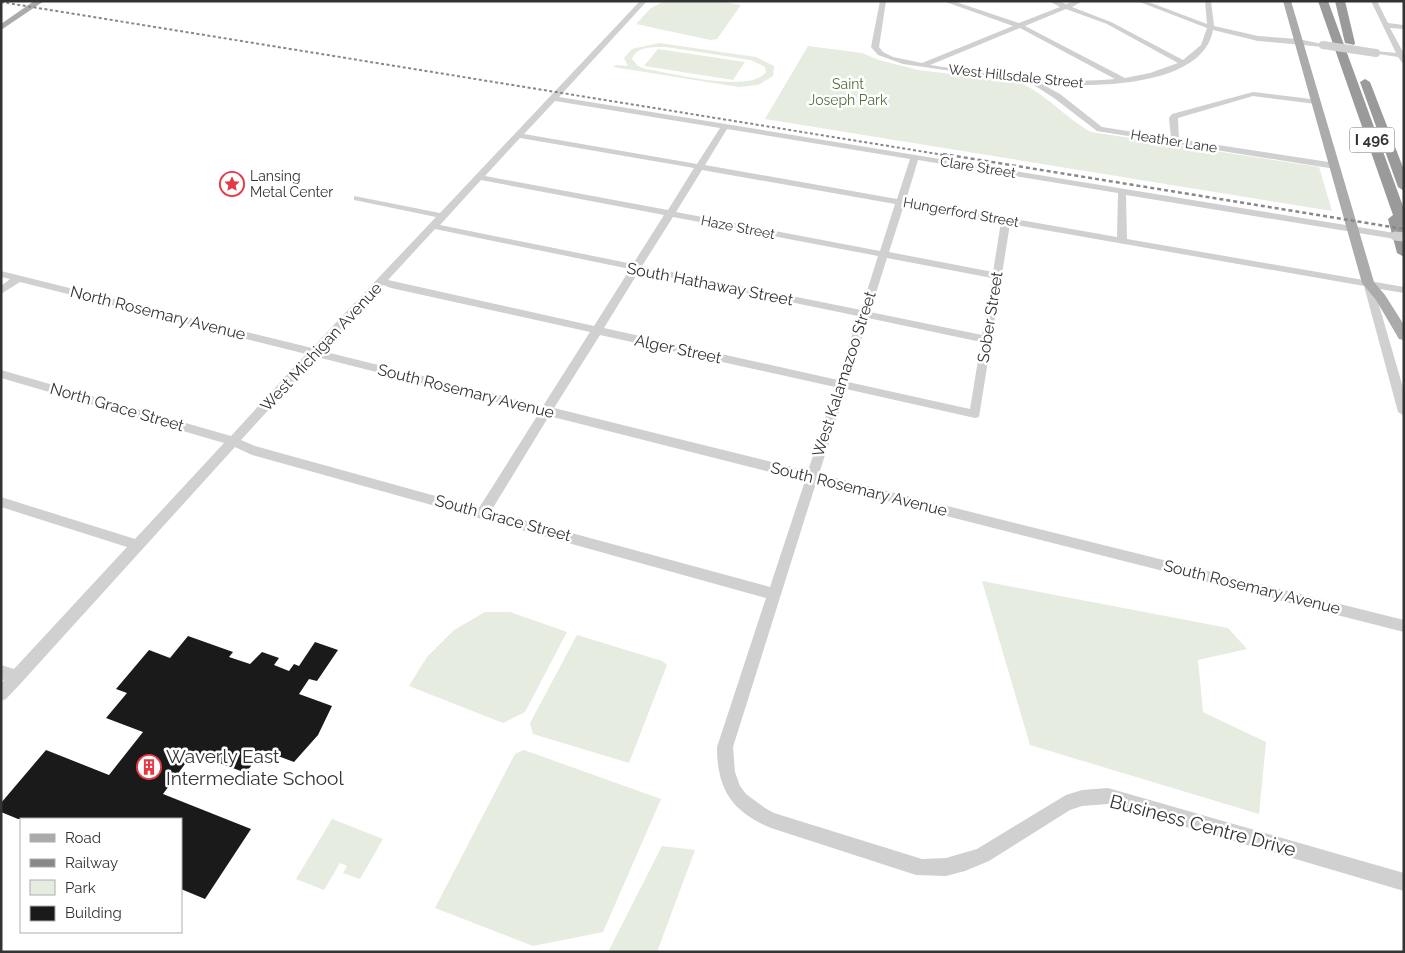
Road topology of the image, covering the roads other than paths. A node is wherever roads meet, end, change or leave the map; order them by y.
1 (28, 1) edge
2 (40, 1) edge
3 (644, 1) edge
4 (883, 1) edge
5 (946, 1) edge
6 (1052, 1) edge
7 (1080, 1) edge
8 (1140, 1) edge
9 (1208, 1) edge
10 (1287, 1) edge
11 (1320, 1) edge
12 (1323, 1) edge
13 (1334, 1) edge
14 (1340, 1) edge
15 (1374, 1) edge
16 (1067, 7) junction
17 (1, 20) edge
18 (1386, 25) junction
19 (1021, 26) junction
20 (1332, 26) junction
21 (1404, 27) edge
22 (1, 28) edge
23 (1221, 30) junction
24 (1209, 31) junction
25 (1259, 38) junction
26 (1298, 41) junction
27 (1350, 43) junction
28 (1403, 58) edge
29 (1184, 63) junction
30 (923, 65) junction
31 (1028, 79) junction
32 (1124, 81) junction
33 (552, 98) junction
34 (1316, 102) junction
35 (725, 126) junction
36 (518, 135) junction
37 (1175, 141) junction
38 (1378, 156) junction
39 (915, 157) junction
40 (1335, 166) junction
41 (701, 167) junction
42 (479, 177) junction
43 (1404, 187) edge
44 (1122, 191) junction
45 (357, 198) dead end
46 (900, 202) junction
47 (671, 214) junction
48 (443, 216) junction
49 (1006, 220) junction
50 (434, 226) junction
51 (1353, 229) junction
52 (1401, 234) edge
53 (1122, 240) junction
54 (1404, 253) edge
55 (883, 255) junction
56 (637, 269) junction
57 (1, 274) edge
58 (997, 276) junction
59 (19, 278) junction
60 (383, 281) junction
61 (1368, 284) junction
62 (1402, 290) edge
63 (1, 291) edge
64 (863, 314) junction
65 (598, 332) junction
66 (1404, 336) edge
67 (986, 339) junction
68 (314, 353) junction
69 (1, 374) edge
70 (841, 385) junction
71 (548, 412) junction
72 (1404, 412) edge
73 (975, 414) joint
74 (232, 443) junction
75 (811, 477) junction
76 (1, 502) edge
77 (483, 512) junction
78 (138, 545) junction
79 (773, 594) junction
80 (1404, 626) edge
81 (1, 672) edge
82 (17, 677) junction
83 (1, 694) edge
84 (733, 793) joint
85 (1404, 882) edge

1 - 17 main road
2 - 22 main road
3 - 33 street, West Michigan Avenue
4 - 30 street, West Hillsdale Street
5 - 19 street
6 - 16 street
7 - 16 street
8 - 24 street
9 - 24 street
10 - 26 main road
11 - 20 highway
12 - 20 highway, I 496
13 - 27 highway, I 496
14 - 27 highway
15 - 18 street
16 - 19 street
16 - 29 street
18 - 21 street
18 - 28 street
19 - 30 street
19 - 32 street
20 - 38 highway, I 496
23 - 24 street
23 - 25 street
23 - 26 street
24 - 25 street
24 - 29 street, West Hillsdale Street
25 - 26 street
26 - 28 street, bridge
26 - 34 main road
27 - 43 highway, I 496
29 - 32 street, West Hillsdale Street
30 - 31 street, West Hillsdale Street
31 - 32 street, West Hillsdale Street
31 - 37 street, Heather Lane
33 - 35 street, Clare Street
33 - 36 street, West Michigan Avenue
34 - 37 street
34 - 40 main road
35 - 39 street, Clare Street
35 - 41 street
36 - 41 street, Hungerford Street
36 - 42 street, West Michigan Avenue
37 - 40 street, Heather Lane
38 - 52 highway, I 496
38 - 54 highway
39 - 44 street, Clare Street
39 - 46 street, West Kalamazoo Street
40 - 51 main road
41 - 46 street, Hungerford Street
41 - 47 street
42 - 47 street, Haze Street
42 - 48 street, West Michigan Avenue
44 - 51 street, Clare Street
44 - 53 street
45 - 48 street
46 - 49 street, Hungerford Street
46 - 55 street, West Kalamazoo Street
47 - 55 street, Haze Street
47 - 56 street
48 - 50 street, West Michigan Avenue
49 - 53 street, Hungerford Street
49 - 58 street, Sober Street
50 - 56 street, South Hathaway Street
50 - 60 street, West Michigan Avenue
51 - 52 street, Clare Street
51 - 61 main road
53 - 61 street, Hungerford Street
55 - 58 street, Haze Street
55 - 64 street, West Kalamazoo Street
56 - 64 street, South Hathaway Street
56 - 65 street
57 - 59 street, North Rosemary Avenue
58 - 67 street, Sober Street
59 - 63 street
59 - 68 street, North Rosemary Avenue
60 - 65 street, Alger Street
60 - 68 street, West Michigan Avenue
61 - 62 street, Hungerford Street
61 - 66 main road
61 - 72 street
64 - 67 street, South Hathaway Street
64 - 70 street, West Kalamazoo Street
65 - 70 street, Alger Street
65 - 71 street
67 - 73 street, Sober Street
68 - 71 street, South Rosemary Avenue
68 - 74 street, West Michigan Avenue
69 - 74 street, North Grace Street
70 - 73 street, Alger Street
70 - 75 street, West Kalamazoo Street
71 - 75 street, South Rosemary Avenue
71 - 77 street
74 - 77 street, South Grace Street
74 - 78 street, West Michigan Avenue
75 - 79 street, West Kalamazoo Street
75 - 80 street, South Rosemary Avenue
76 - 78 street
77 - 79 street, South Grace Street
78 - 82 street, West Michigan Avenue
79 - 84 street, West Kalamazoo Street
81 - 82 street
82 - 83 street, West Michigan Avenue
84 - 85 street, Business Centre Drive

